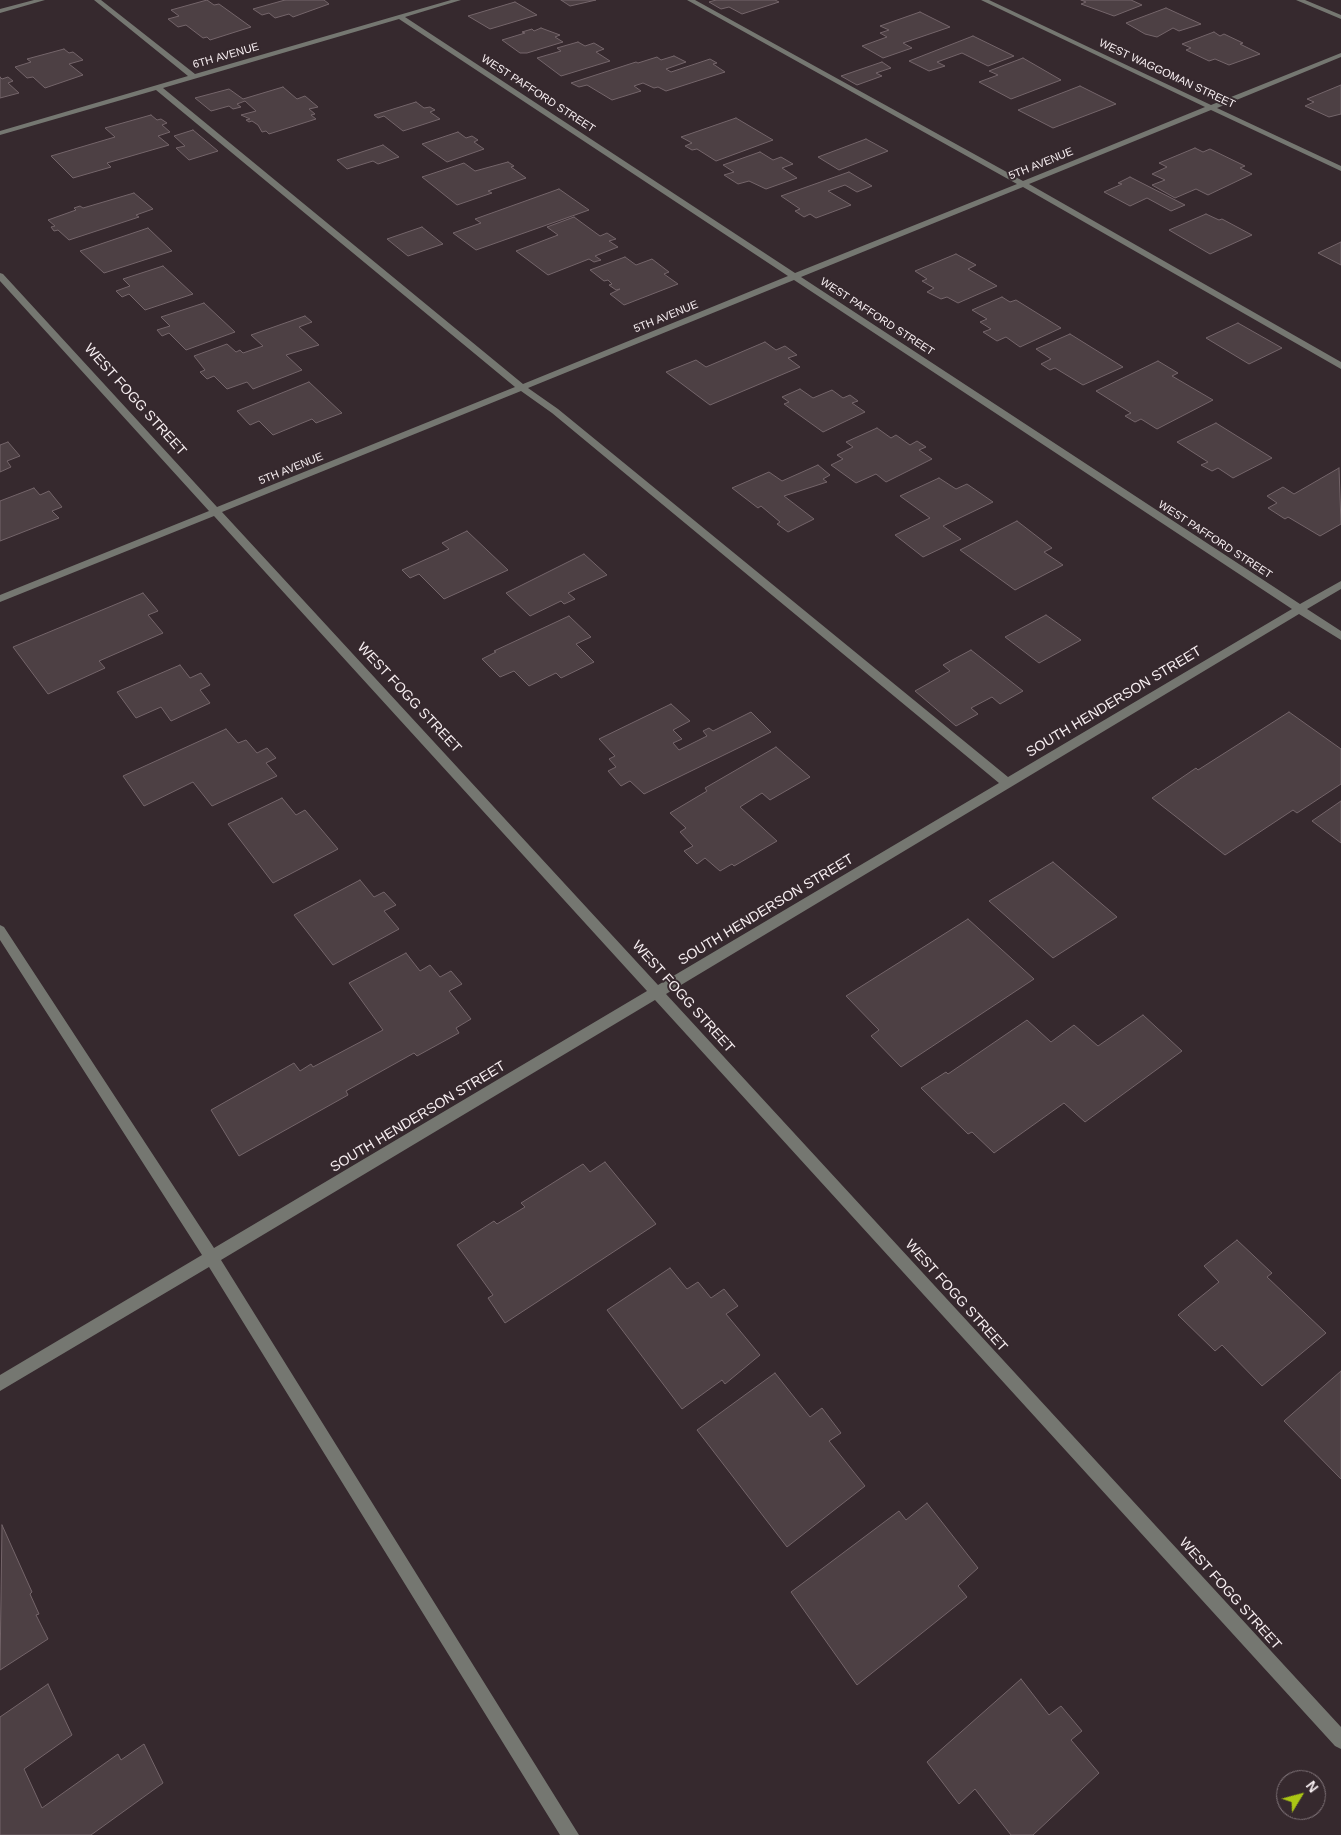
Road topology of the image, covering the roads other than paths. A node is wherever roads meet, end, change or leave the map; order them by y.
1 (42, 0) edge
2 (97, 0) edge
3 (458, 0) edge
4 (690, 0) edge
5 (984, 0) edge
6 (1299, 0) edge
7 (0, 11) edge
8 (400, 17) junction
9 (1341, 17) edge
10 (1341, 55) edge
11 (194, 77) junction
12 (157, 87) junction
13 (1211, 107) junction
14 (0, 133) edge
15 (1341, 169) edge
16 (1023, 184) junction
17 (0, 276) edge
18 (795, 276) junction
19 (1341, 366) edge
20 (521, 388) junction
21 (216, 512) junction
22 (1341, 584) edge
23 (0, 599) edge
24 (1299, 609) junction
25 (1341, 636) edge
26 (1007, 783) junction
27 (0, 930) edge
28 (656, 992) junction
29 (212, 1258) junction
30 (0, 1384) edge
31 (1341, 1740) edge
32 (570, 1835) edge

1 - 7 street
2 - 11 street
3 - 8 street, 6TH AVENUE
4 - 16 street
5 - 13 street, WEST WAGGOMAN STREET
6 - 9 street
8 - 11 street, 6TH AVENUE
8 - 18 street, WEST PAFFORD STREET
10 - 13 street, 5TH AVENUE
11 - 12 street, 6TH AVENUE
12 - 14 street, 6TH AVENUE
12 - 20 street
13 - 15 street, WEST WAGGOMAN STREET
13 - 16 street, 5TH AVENUE
16 - 18 street, 5TH AVENUE
16 - 19 street
17 - 21 street, WEST FOGG STREET
18 - 20 street, 5TH AVENUE
18 - 24 street, WEST PAFFORD STREET
20 - 21 street, 5TH AVENUE
20 - 26 street
21 - 23 street, 5TH AVENUE
21 - 28 street, WEST FOGG STREET
22 - 24 street, SOUTH HENDERSON STREET
24 - 25 street, WEST PAFFORD STREET
24 - 26 street, SOUTH HENDERSON STREET
26 - 28 street, SOUTH HENDERSON STREET
27 - 29 street
28 - 29 street, SOUTH HENDERSON STREET
28 - 31 street, WEST FOGG STREET
29 - 30 street, SOUTH HENDERSON STREET
29 - 32 street

